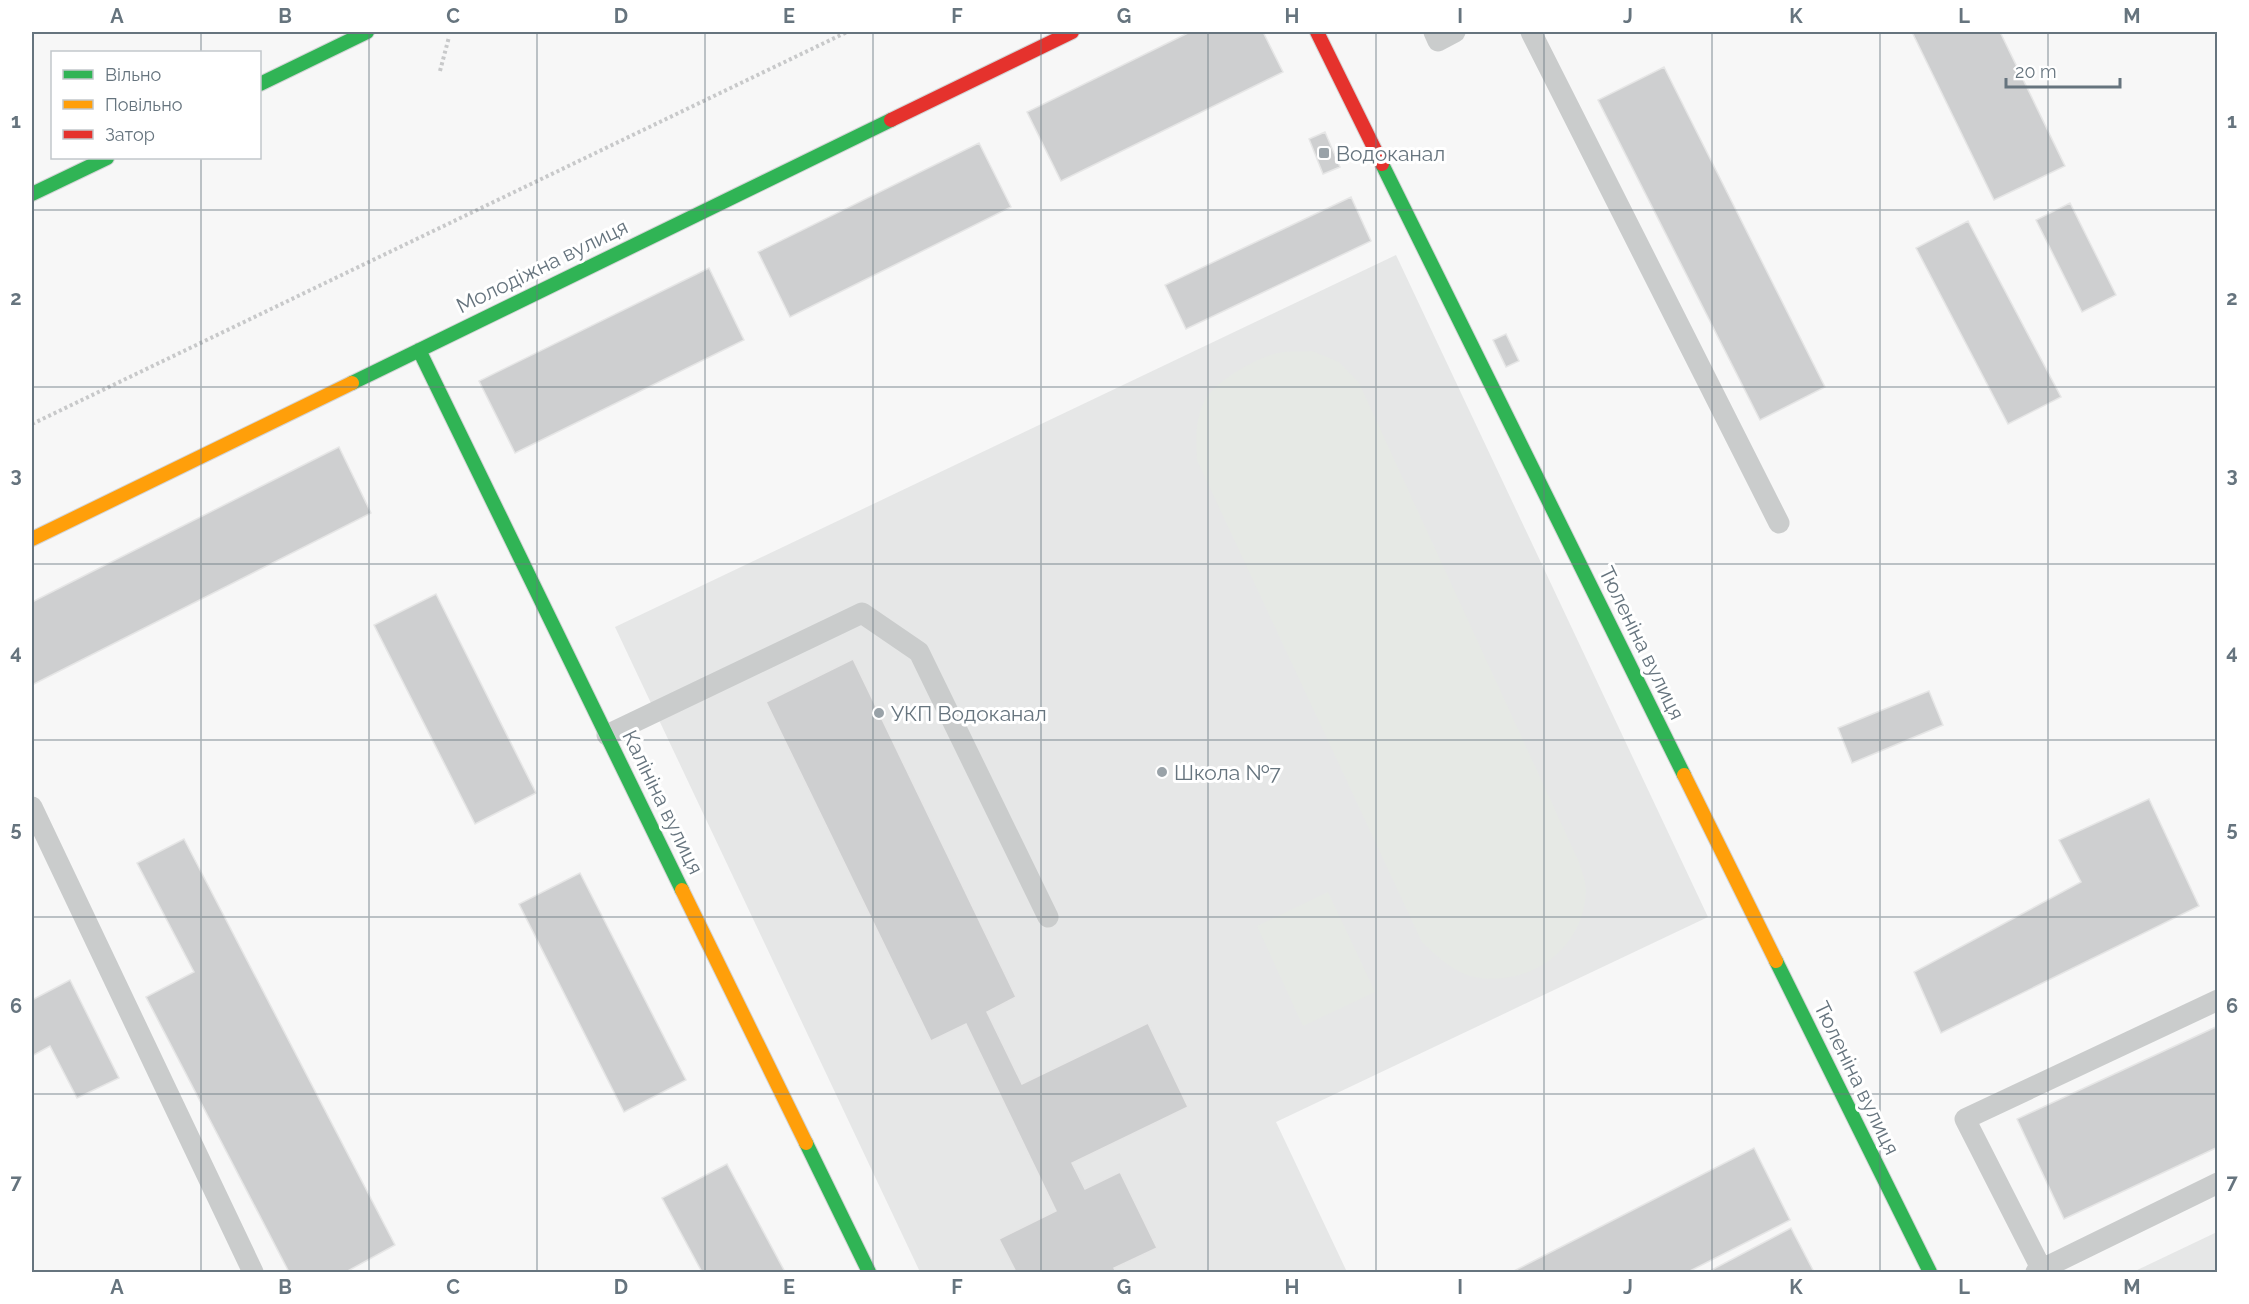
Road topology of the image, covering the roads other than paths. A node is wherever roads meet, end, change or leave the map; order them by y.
1 (367, 32) edge
2 (1072, 32) edge
3 (1317, 32) edge
4 (1434, 32) edge
5 (1455, 32) edge
6 (1531, 32) edge
7 (261, 84) edge
8 (105, 159) edge
9 (32, 194) edge
10 (419, 350) junction
11 (1779, 523) dead end
12 (32, 538) edge
13 (607, 735) junction
14 (32, 807) edge
15 (1048, 916) dead end
16 (2217, 1000) edge
17 (2217, 1183) edge
18 (2039, 1271) edge
19 (253, 1272) edge
20 (869, 1272) edge
21 (1930, 1272) edge

1 - 7 main road
2 - 10 main road, Молодіжна вулиця
3 - 21 main road, Тюленіна вулиця
4 - 5 lane
6 - 11 lane
8 - 9 main road
10 - 12 main road, Молодіжна вулиця
10 - 13 main road, Калініна вулиця
13 - 15 lane
13 - 20 main road, Калініна вулиця
14 - 19 lane
16 - 18 lane
17 - 18 lane

